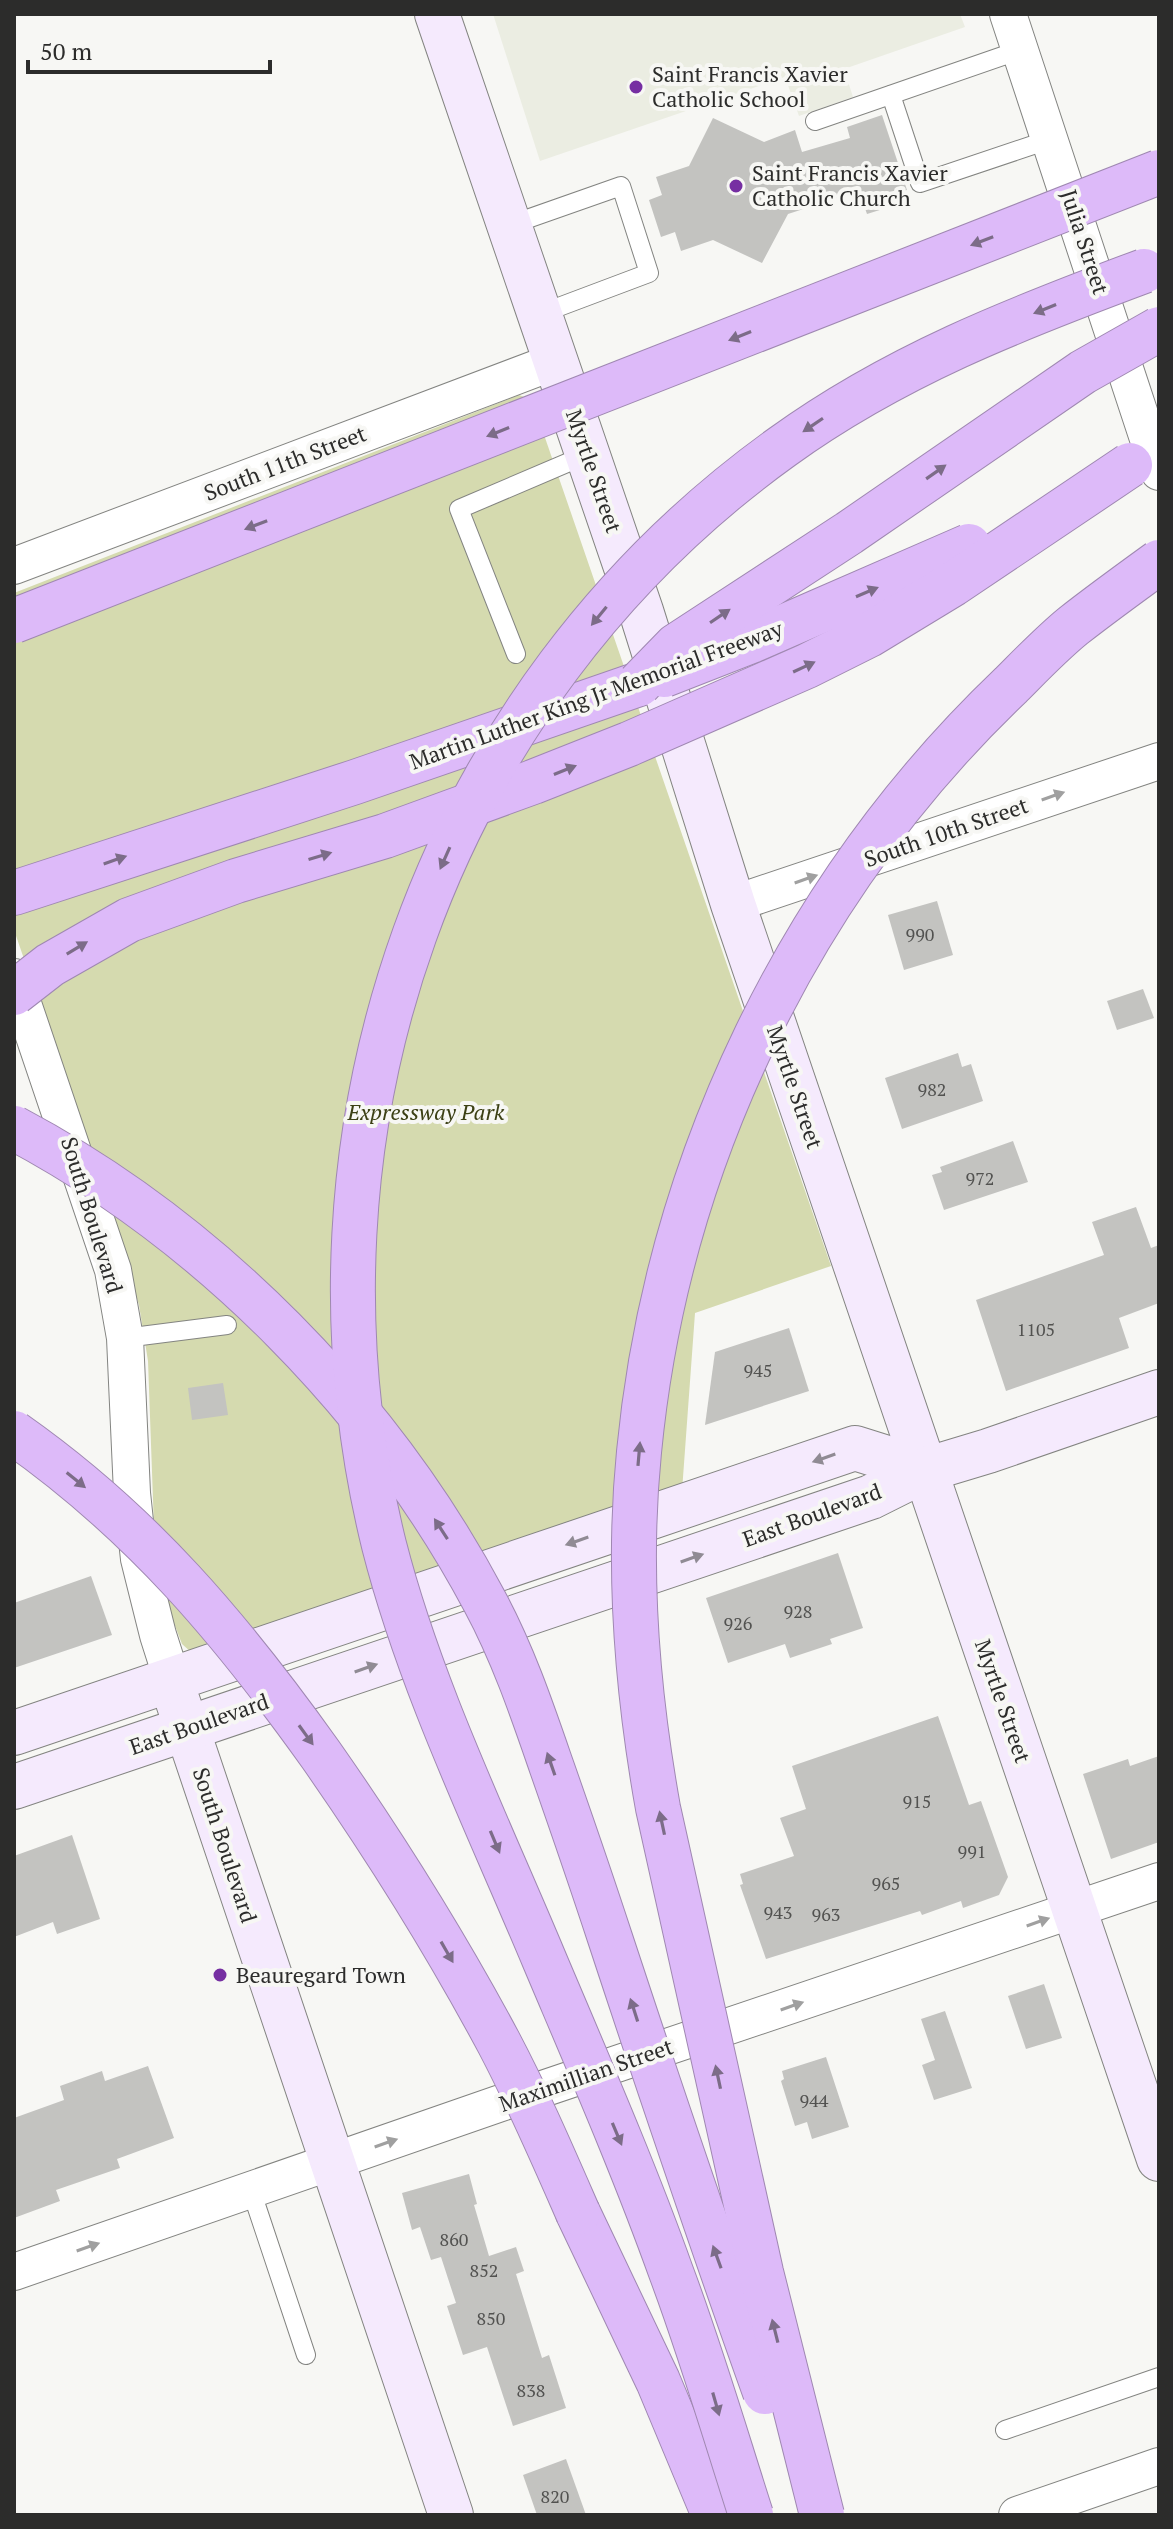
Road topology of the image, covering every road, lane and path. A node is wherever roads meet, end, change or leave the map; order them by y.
1 (437, 14) edge
2 (1008, 14) edge
3 (1020, 50) junction
4 (891, 95) junction
5 (815, 121) dead end
6 (1051, 139) junction
7 (1159, 172) edge
8 (510, 225) junction
9 (1159, 265) edge
10 (540, 314) junction
11 (1159, 329) edge
12 (556, 361) junction
13 (588, 454) junction
14 (1149, 462) edge
15 (1159, 562) edge
16 (14, 566) edge
17 (14, 621) edge
18 (516, 654) dead end
19 (639, 684) junction
20 (1159, 761) edge
21 (14, 893) edge
22 (733, 904) junction
23 (14, 977) edge
24 (14, 993) edge
25 (14, 1128) edge
26 (66, 1132) junction
27 (14, 1149) edge
28 (227, 1325) dead end
29 (125, 1338) junction
30 (1159, 1392) edge
31 (14, 1433) edge
32 (925, 1470) junction
33 (172, 1679) junction
34 (186, 1728) junction
35 (14, 1733) edge
36 (14, 1787) edge
37 (1159, 1881) edge
38 (1074, 1910) junction
39 (1159, 2159) edge
40 (331, 2162) junction
41 (251, 2190) junction
42 (14, 2272) edge
43 (306, 2355) dead end
44 (1159, 2377) edge
45 (1005, 2430) dead end
46 (1159, 2466) edge
47 (451, 2515) edge
48 (714, 2515) edge
49 (751, 2515) edge
50 (809, 2515) edge
51 (822, 2515) edge
52 (1017, 2515) edge

1 - 8 street, Myrtle Street
2 - 3 street, Julia Street
3 - 4 lane
3 - 6 street, Julia Street
4 - 5 lane
4 - 6 lane
6 - 14 street, Julia Street
7 -> 17 highway, bridge
8 - 10 street, Myrtle Street
8 - 10 lane
9 -> 49 highway, bridge
10 - 12 street, Myrtle Street
19 -> 11 highway, bridge
12 - 13 street, Myrtle Street
12 - 16 street, South 11th Street
13 - 18 lane
13 - 22 street, Myrtle Street
19 -> 14 highway, Martin Luther King Jr Memorial Freeway, bridge
24 -> 14 highway, bridge
51 -> 15 highway, bridge
21 -> 19 highway, Martin Luther King Jr Memorial Freeway, bridge
22 -> 20 street, South 10th Street
22 - 32 street, Myrtle Street
23 - 26 street, South Boulevard
50 -> 25 highway, bridge
26 - 27 street
26 - 29 street, South Boulevard
28 - 29 lane
29 - 33 street, South Boulevard
30 - 32 street
31 -> 48 highway, bridge
32 -> 33 street, East Boulevard
34 -> 32 street, East Boulevard
32 - 38 street, Myrtle Street
33 - 34 street, South Boulevard
33 - 35 street, East Boulevard
34 - 36 street, East Boulevard
34 - 40 street, South Boulevard
37 - 38 street, Maximillian Street
38 - 39 street, Myrtle Street
40 -> 38 street, Maximillian Street
40 - 41 street, Maximillian Street
40 - 47 street, South Boulevard
42 -> 41 street, Maximillian Street
41 - 43 lane
44 - 45 lane
46 - 52 street

